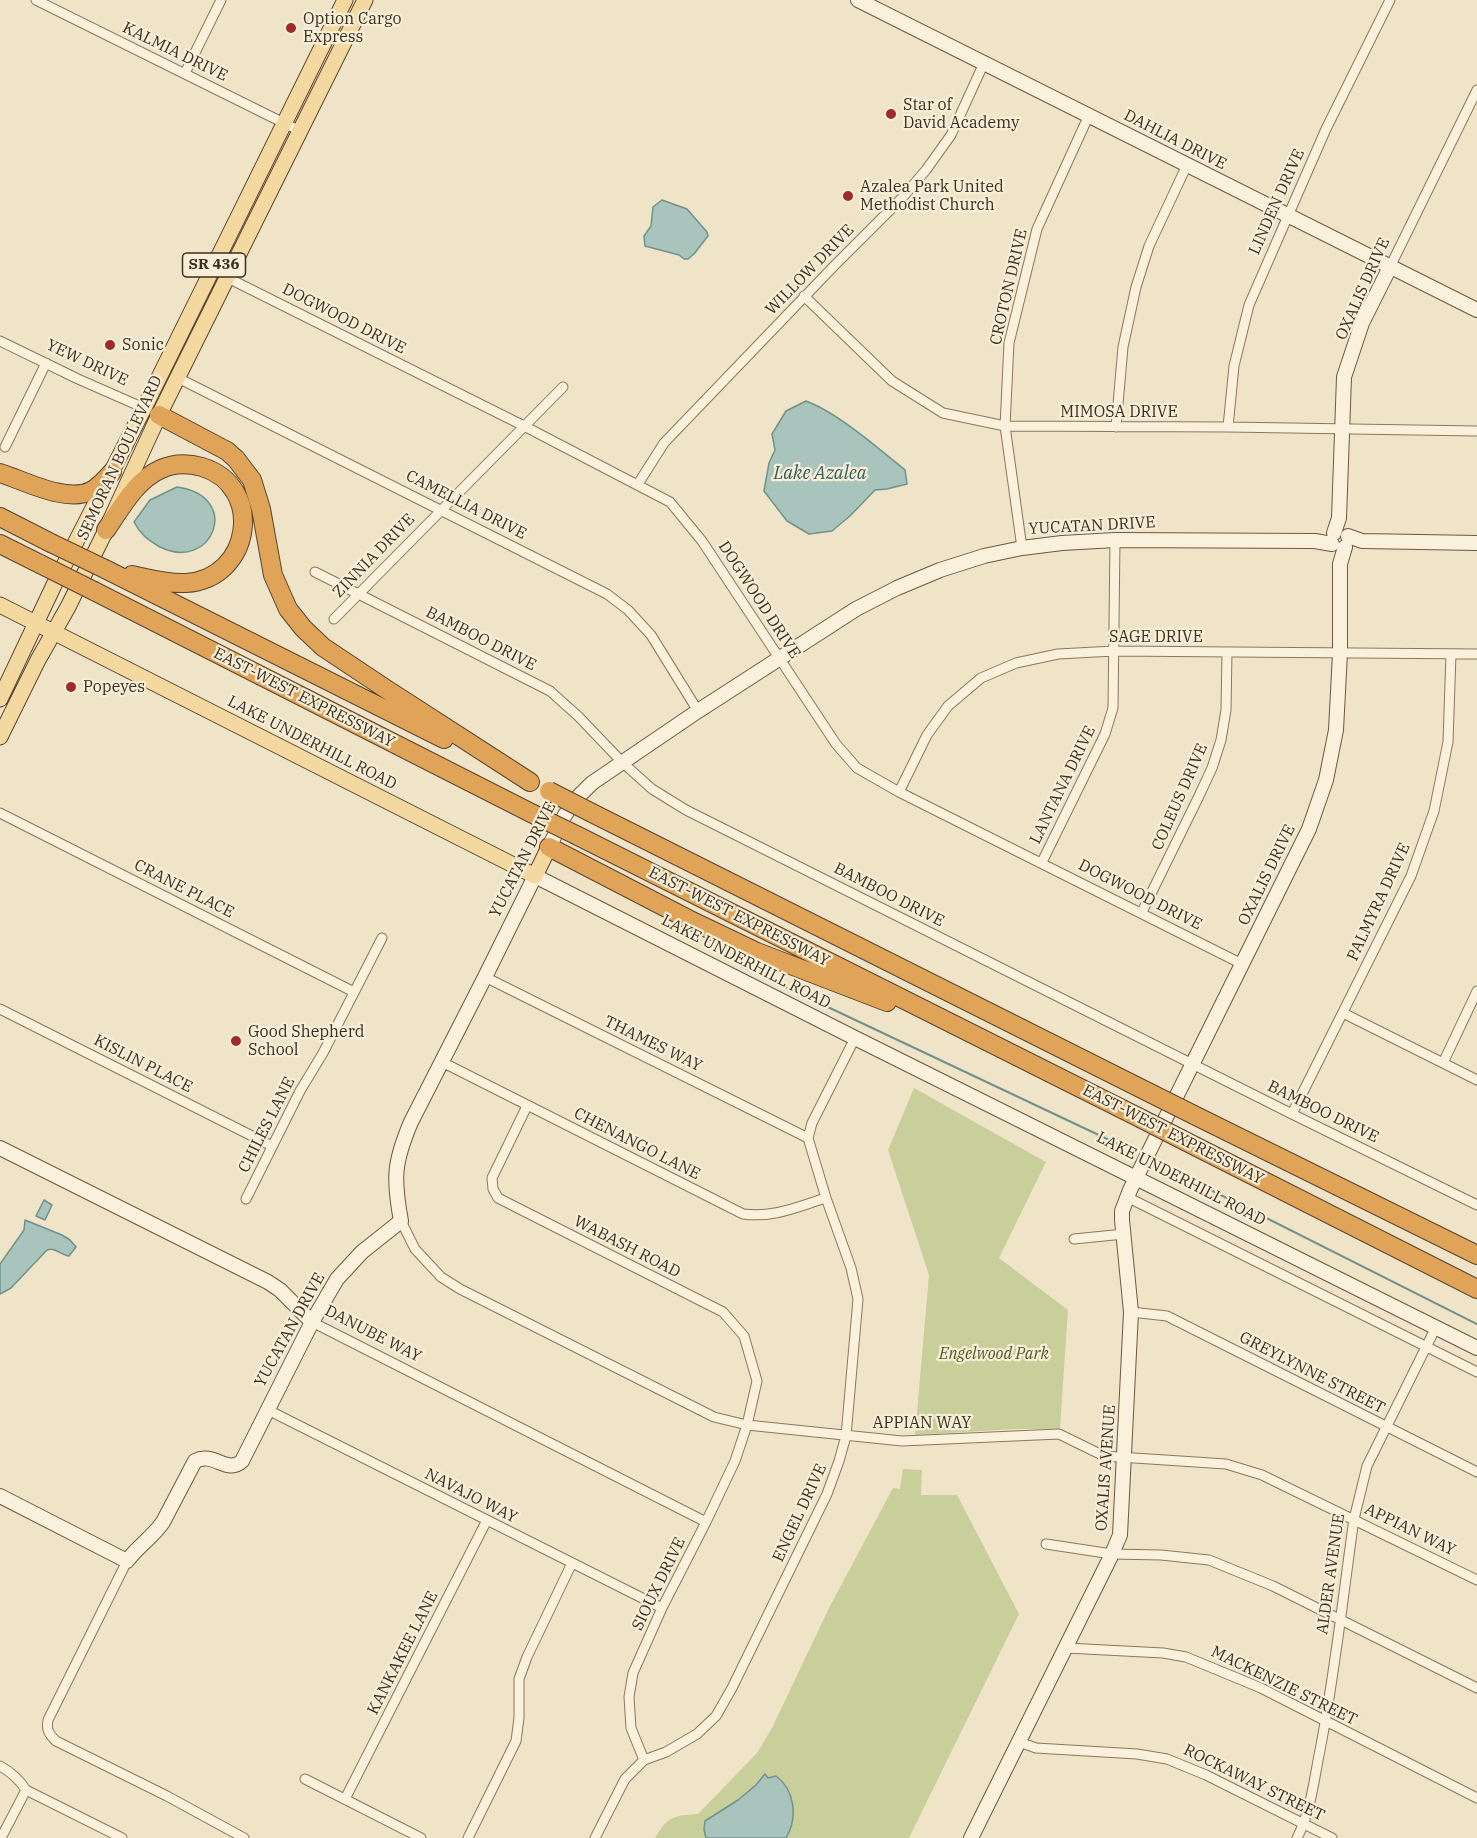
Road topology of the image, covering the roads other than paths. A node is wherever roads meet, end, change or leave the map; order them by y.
1 (36, 0) edge
2 (221, 0) edge
3 (345, 0) edge
4 (365, 0) edge
5 (858, 0) edge
6 (1390, 0) edge
7 (984, 63) junction
8 (185, 73) junction
9 (1477, 90) edge
10 (1089, 115) junction
11 (284, 123) junction
12 (300, 131) junction
13 (1187, 165) junction
14 (1288, 214) junction
15 (1390, 267) junction
16 (228, 278) junction
17 (804, 296) junction
18 (1477, 310) edge
19 (0, 341) edge
20 (45, 363) junction
21 (178, 378) junction
22 (563, 387) dead end
23 (152, 411) junction
24 (524, 426) junction
25 (1005, 426) junction
26 (1116, 427) junction
27 (1228, 427) junction
28 (1342, 429) junction
29 (1477, 431) edge
30 (5, 447) dead end
31 (112, 472) junction
32 (0, 473) edge
33 (638, 484) junction
34 (441, 509) junction
35 (0, 517) edge
36 (106, 530) junction
37 (1115, 540) junction
38 (1339, 540) junction
39 (1477, 543) edge
40 (0, 544) edge
41 (1022, 548) junction
42 (105, 569) junction
43 (315, 572) dead end
44 (358, 594) junction
45 (0, 605) edge
46 (334, 619) dead end
47 (36, 623) junction
48 (54, 632) junction
49 (1114, 651) junction
50 (1227, 652) junction
51 (1340, 653) junction
52 (1451, 654) junction
53 (1477, 654) edge
54 (780, 658) junction
55 (0, 699) edge
56 (698, 711) junction
57 (0, 737) edge
58 (622, 762) junction
59 (530, 782) junction
60 (899, 792) junction
61 (0, 813) edge
62 (549, 847) junction
63 (1042, 862) junction
64 (535, 876) junction
65 (1142, 912) junction
66 (382, 938) dead end
67 (1242, 964) junction
68 (485, 977) junction
69 (1477, 991) edge
70 (354, 992) junction
71 (0, 1009) edge
72 (1343, 1013) junction
73 (935, 1015) junction
74 (855, 1038) junction
75 (442, 1062) junction
76 (1443, 1063) junction
77 (1192, 1064) junction
78 (1477, 1080) edge
79 (527, 1106) junction
80 (1292, 1114) junction
81 (808, 1138) junction
82 (272, 1146) junction
83 (0, 1148) edge
84 (1136, 1177) junction
85 (1126, 1197) junction
86 (825, 1198) junction
87 (246, 1199) dead end
88 (1477, 1204) edge
89 (401, 1221) junction
90 (1124, 1234) junction
91 (1074, 1239) dead end
92 (1477, 1255) edge
93 (1477, 1289) edge
94 (1131, 1312) junction
95 (312, 1322) junction
96 (1436, 1327) junction
97 (1427, 1347) junction
98 (1477, 1348) edge
99 (1477, 1372) edge
100 (268, 1410) junction
101 (747, 1425) junction
102 (1386, 1427) junction
103 (846, 1436) junction
104 (1124, 1457) junction
105 (1477, 1472) edge
106 (0, 1496) edge
107 (1354, 1518) junction
108 (487, 1520) junction
109 (706, 1522) junction
110 (1046, 1544) dead end
111 (1113, 1554) junction
112 (127, 1561) junction
113 (572, 1563) junction
114 (1477, 1580) edge
115 (662, 1608) junction
116 (1340, 1620) junction
117 (1066, 1648) junction
118 (1477, 1688) edge
119 (1325, 1722) junction
120 (1019, 1742) junction
121 (644, 1760) junction
122 (0, 1766) edge
123 (305, 1779) dead end
124 (26, 1790) junction
125 (1477, 1798) edge
126 (345, 1799) junction
127 (1304, 1824) junction
128 (112, 1836) edge
129 (1, 1838) edge
130 (122, 1838) edge
131 (244, 1838) edge
132 (421, 1838) edge
133 (468, 1838) edge
134 (595, 1838) edge
135 (971, 1838) edge
136 (1297, 1838) edge
137 (1332, 1838) edge

1 - 8 street, KALMIA DRIVE
2 - 8 street
3 - 11 main road, SEMORAN BOULEVARD / SR 436
4 - 12 main road, SEMORAN BOULEVARD / SR 436
5 - 7 street, DAHLIA DRIVE
6 - 14 street, LINDEN DRIVE
7 - 10 street, DAHLIA DRIVE
7 - 17 street, WILLOW DRIVE
8 - 11 street, KALMIA DRIVE
9 - 15 street, OXALIS DRIVE
10 - 13 street, DAHLIA DRIVE
10 - 25 street, CROTON DRIVE
11 - 12 street, KALMIA DRIVE
11 - 23 main road, SEMORAN BOULEVARD / SR 436
12 - 16 main road, SEMORAN BOULEVARD / SR 436
13 - 14 street, DAHLIA DRIVE
13 - 26 street
14 - 15 street, DAHLIA DRIVE
14 - 27 street, LINDEN DRIVE
15 - 18 street, DAHLIA DRIVE
15 - 28 street, OXALIS DRIVE
16 - 21 main road, SEMORAN BOULEVARD / SR 436
16 - 24 street, DOGWOOD DRIVE
17 - 25 street, MIMOSA DRIVE
17 - 33 street, WILLOW DRIVE
19 - 20 street, YEW DRIVE
20 - 23 street, YEW DRIVE
20 - 30 street
21 - 23 main road, SEMORAN BOULEVARD / SR 436
21 - 34 street, CAMELLIA DRIVE
22 - 24 street, ZINNIA DRIVE
23 - 31 main road, SEMORAN BOULEVARD / SR 436
23 - 36 main road, SEMORAN BOULEVARD / SR 436
23 - 59 highway
24 - 33 street, DOGWOOD DRIVE
24 - 34 street, ZINNIA DRIVE
25 - 26 street, MIMOSA DRIVE
25 - 41 street, CROTON DRIVE
26 - 27 street, MIMOSA DRIVE
27 - 28 street, MIMOSA DRIVE
28 - 29 street, MIMOSA DRIVE
28 - 38 street, OXALIS DRIVE
31 - 32 highway
31 - 47 main road, SEMORAN BOULEVARD / SR 436
33 - 54 street, DOGWOOD DRIVE
34 - 44 street, ZINNIA DRIVE
34 - 56 street, CAMELLIA DRIVE
35 - 42 highway, EAST-WEST EXPRESSWAY, bridge
36 - 42 highway
36 - 48 main road, SEMORAN BOULEVARD / SR 436
37 - 38 street, YUCATAN DRIVE
37 - 41 street, YUCATAN DRIVE
37 - 49 street, LANTANA DRIVE
38 - 39 street, YUCATAN DRIVE
38 - 51 street, OXALIS DRIVE
40 - 73 highway, EAST-WEST EXPRESSWAY, bridge
41 - 54 street, YUCATAN DRIVE
42 - 59 highway, EAST-WEST EXPRESSWAY
43 - 44 street, BAMBOO DRIVE
44 - 46 street, ZINNIA DRIVE
44 - 58 street, BAMBOO DRIVE
45 - 47 main road, LAKE UNDERHILL ROAD
47 - 48 main road, LAKE UNDERHILL ROAD
47 - 55 main road, SEMORAN BOULEVARD / SR 436
48 - 57 main road, SEMORAN BOULEVARD / SR 436
48 - 64 main road, LAKE UNDERHILL ROAD
49 - 50 street, SAGE DRIVE
49 - 60 street, SAGE DRIVE
49 - 63 street, LANTANA DRIVE
50 - 51 street, SAGE DRIVE
50 - 65 street, COLEUS DRIVE
51 - 52 street, SAGE DRIVE
51 - 67 street, OXALIS DRIVE
52 - 53 street, SAGE DRIVE
52 - 72 street, PALMYRA DRIVE
54 - 56 street, YUCATAN DRIVE
54 - 60 street, DOGWOOD DRIVE
56 - 58 street, YUCATAN DRIVE
58 - 62 street, YUCATAN DRIVE
58 - 77 street, BAMBOO DRIVE
59 - 92 highway, EAST-WEST EXPRESSWAY, bridge
60 - 63 street, DOGWOOD DRIVE
61 - 70 street, CRANE PLACE
62 - 64 main road, YUCATAN DRIVE
62 - 73 highway
63 - 65 street, DOGWOOD DRIVE
64 - 68 street, YUCATAN DRIVE
64 - 74 street, LAKE UNDERHILL ROAD
65 - 67 street, DOGWOOD DRIVE
66 - 70 street, CHILES LANE
67 - 77 street, OXALIS DRIVE
68 - 75 street, YUCATAN DRIVE
68 - 81 street, THAMES WAY
69 - 76 street
70 - 82 street, CHILES LANE
71 - 82 street, KISLIN PLACE
72 - 76 street
72 - 80 street, PALMYRA DRIVE
73 - 93 highway, EAST-WEST EXPRESSWAY, bridge
74 - 81 street
74 - 84 street, LAKE UNDERHILL ROAD
75 - 79 street, CHENANGO LANE
75 - 89 street, YUCATAN DRIVE
76 - 78 street
77 - 80 street, BAMBOO DRIVE
77 - 84 street, OXALIS DRIVE
79 - 86 street, CHENANGO LANE
79 - 101 street, WABASH ROAD
80 - 88 street, BAMBOO DRIVE
81 - 86 street, ENGEL DRIVE
82 - 87 street, CHILES LANE
83 - 95 street, DANUBE WAY
84 - 85 street, OXALIS AVENUE
84 - 96 street, LAKE UNDERHILL ROAD
85 - 90 street, OXALIS AVENUE
85 - 97 street
86 - 103 street, ENGEL DRIVE
89 - 95 street, YUCATAN DRIVE
89 - 101 street, APPIAN WAY
90 - 91 street
90 - 94 street, OXALIS AVENUE
94 - 102 street, GREYLYNNE STREET
94 - 104 street, OXALIS AVENUE
95 - 100 street, YUCATAN DRIVE
95 - 109 street, DANUBE WAY
96 - 97 street, ALDER AVENUE
96 - 98 street, LAKE UNDERHILL ROAD
97 - 99 street
97 - 102 street, ALDER AVENUE
100 - 108 street, NAVAJO WAY
100 - 112 street, YUCATAN DRIVE
101 - 103 street, APPIAN WAY
101 - 109 street, SIOUX DRIVE
102 - 105 street, GREYLYNNE STREET
102 - 107 street, ALDER AVENUE
103 - 104 street, APPIAN WAY
103 - 121 street, ENGEL DRIVE
104 - 107 street, APPIAN WAY
104 - 111 street, OXALIS AVENUE
106 - 112 street
107 - 114 street, APPIAN WAY
107 - 116 street, ALDER AVENUE
108 - 113 street, NAVAJO WAY
108 - 126 street, KANKAKEE LANE
109 - 115 street, SIOUX DRIVE
110 - 111 street
111 - 116 street
111 - 117 street, OXALIS AVENUE
112 - 131 street
113 - 115 street, NAVAJO WAY
113 - 133 street
115 - 121 street, SIOUX DRIVE
116 - 118 street
116 - 119 street, ALDER AVENUE
117 - 119 street, MACKENZIE STREET
117 - 120 street, OXALIS AVENUE
119 - 125 street, MACKENZIE STREET
119 - 127 street, ALDER AVENUE
120 - 127 street, ROCKAWAY STREET
120 - 135 street, OXALIS AVENUE
121 - 134 street, ENGEL DRIVE
122 - 124 street
123 - 126 street
124 - 128 street
124 - 129 street
126 - 132 street
127 - 136 street, ALDER AVENUE
127 - 137 street, ROCKAWAY STREET
128 - 130 street

